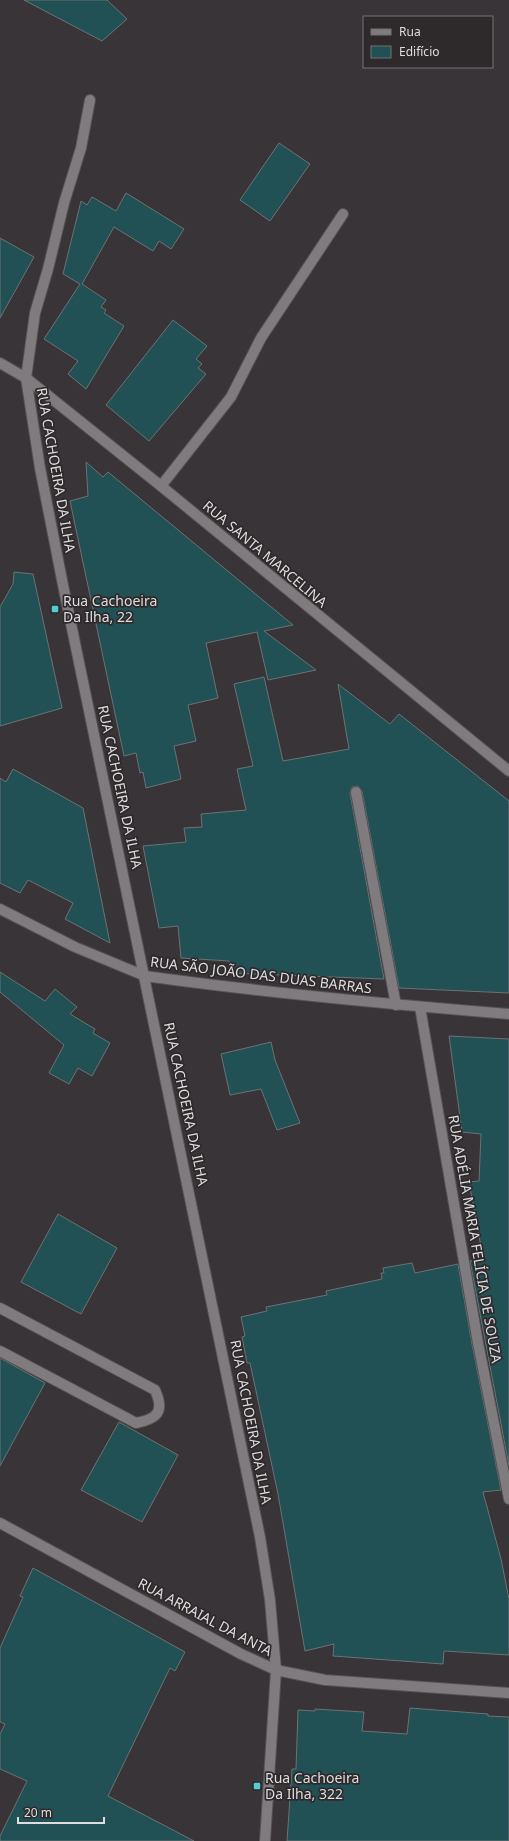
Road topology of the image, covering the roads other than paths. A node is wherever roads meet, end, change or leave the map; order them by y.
1 (90, 100) dead end
2 (344, 214) dead end
3 (0, 363) edge
4 (26, 378) junction
5 (161, 486) junction
6 (509, 772) edge
7 (356, 792) dead end
8 (0, 909) edge
9 (145, 976) junction
10 (396, 1005) junction
11 (420, 1007) junction
12 (509, 1014) edge
13 (0, 1308) edge
14 (0, 1351) edge
15 (509, 1499) edge
16 (0, 1523) edge
17 (276, 1670) junction
18 (509, 1693) edge
19 (265, 1841) edge

1 - 4 street, RUA CACHOEIRA DA ILHA
2 - 5 street
3 - 4 street, RUA SANTA MARCELINA
4 - 5 street, RUA SANTA MARCELINA
4 - 9 street, RUA CACHOEIRA DA ILHA
5 - 6 street, RUA SANTA MARCELINA
7 - 10 street
8 - 9 street, RUA SÃO JOÃO DAS DUAS BARRAS
9 - 10 street, RUA SÃO JOÃO DAS DUAS BARRAS
9 - 17 street, RUA CACHOEIRA DA ILHA
10 - 11 street, RUA SÃO JOÃO DAS DUAS BARRAS
11 - 12 street, RUA SÃO JOÃO DAS DUAS BARRAS
11 - 15 street, RUA ADÉLIA MARIA FELÍCIA DE SOUZA
13 - 14 street
16 - 17 street, RUA ARRAIAL DA ANTA
17 - 18 street, RUA ARRAIAL DA ANTA
17 - 19 street, RUA CACHOEIRA DA ILHA

